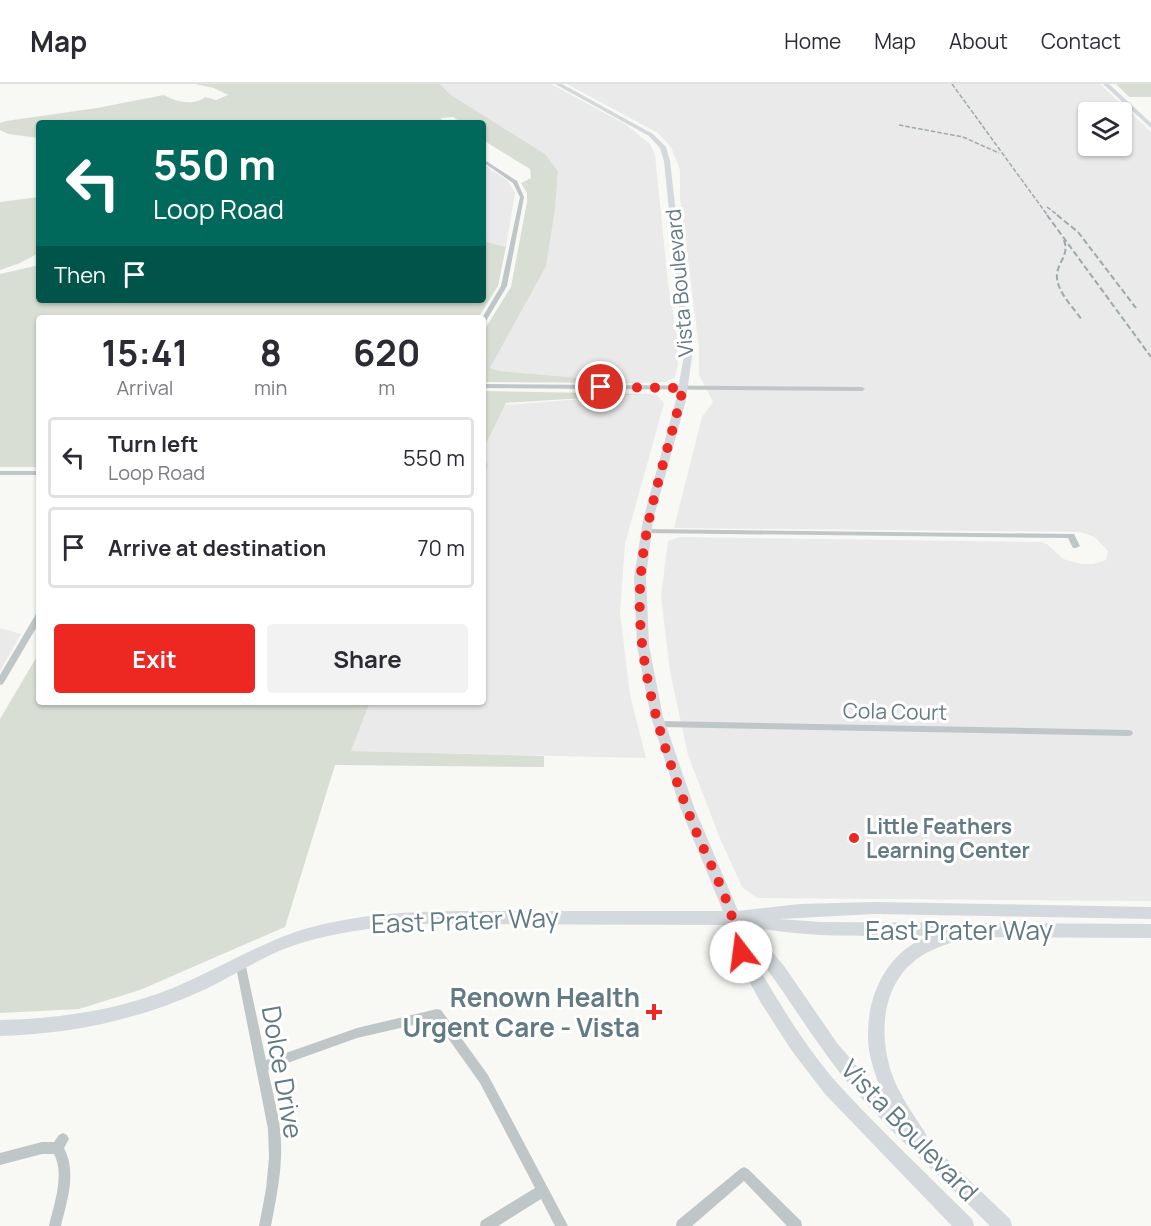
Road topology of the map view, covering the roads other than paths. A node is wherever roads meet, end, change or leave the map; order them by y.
1 (558, 84) edge
2 (1106, 84) edge
3 (1151, 126) edge
4 (486, 162) edge
5 (486, 316) edge
6 (486, 386) edge
7 (683, 388) junction
8 (862, 389) dead end
9 (0, 473) edge
10 (36, 473) edge
11 (646, 531) junction
12 (1076, 546) dead end
13 (36, 621) edge
14 (0, 682) edge
15 (660, 724) junction
16 (1129, 733) dead end
17 (1151, 913) edge
18 (733, 918) junction
19 (977, 930) junction
20 (1151, 931) edge
21 (240, 962) junction
22 (0, 1028) edge
23 (261, 1067) junction
24 (60, 1144) joint
25 (0, 1159) edge
26 (936, 1163) junction
27 (543, 1190) junction
28 (55, 1226) edge
29 (265, 1226) edge
30 (486, 1226) edge
31 (562, 1226) edge
32 (682, 1226) edge
33 (796, 1226) edge
34 (965, 1226) edge
35 (1003, 1226) edge

1 - 7 main road, Vista Boulevard
2 - 3 main road
4 - 5 street
6 - 7 street
7 - 8 street
7 - 11 main road, Vista Boulevard
9 - 10 street
11 - 12 street
11 - 15 main road, Vista Boulevard
13 - 14 street
15 - 16 street, Cola Court
15 - 18 main road, Vista Boulevard
17 - 18 main road, East Prater Way
18 - 19 main road, East Prater Way
18 - 21 main road, East Prater Way
18 - 26 main road, Vista Boulevard
18 - 34 main road, Vista Boulevard
19 - 20 main road, East Prater Way
19 - 26 main road
21 - 22 main road, East Prater Way
21 - 23 street, Dolce Drive
23 - 27 street
23 - 29 street, Dolce Drive
24 - 25 street
24 - 28 street
26 - 35 main road, Vista Boulevard
27 - 30 street
27 - 31 street
32 - 33 street

